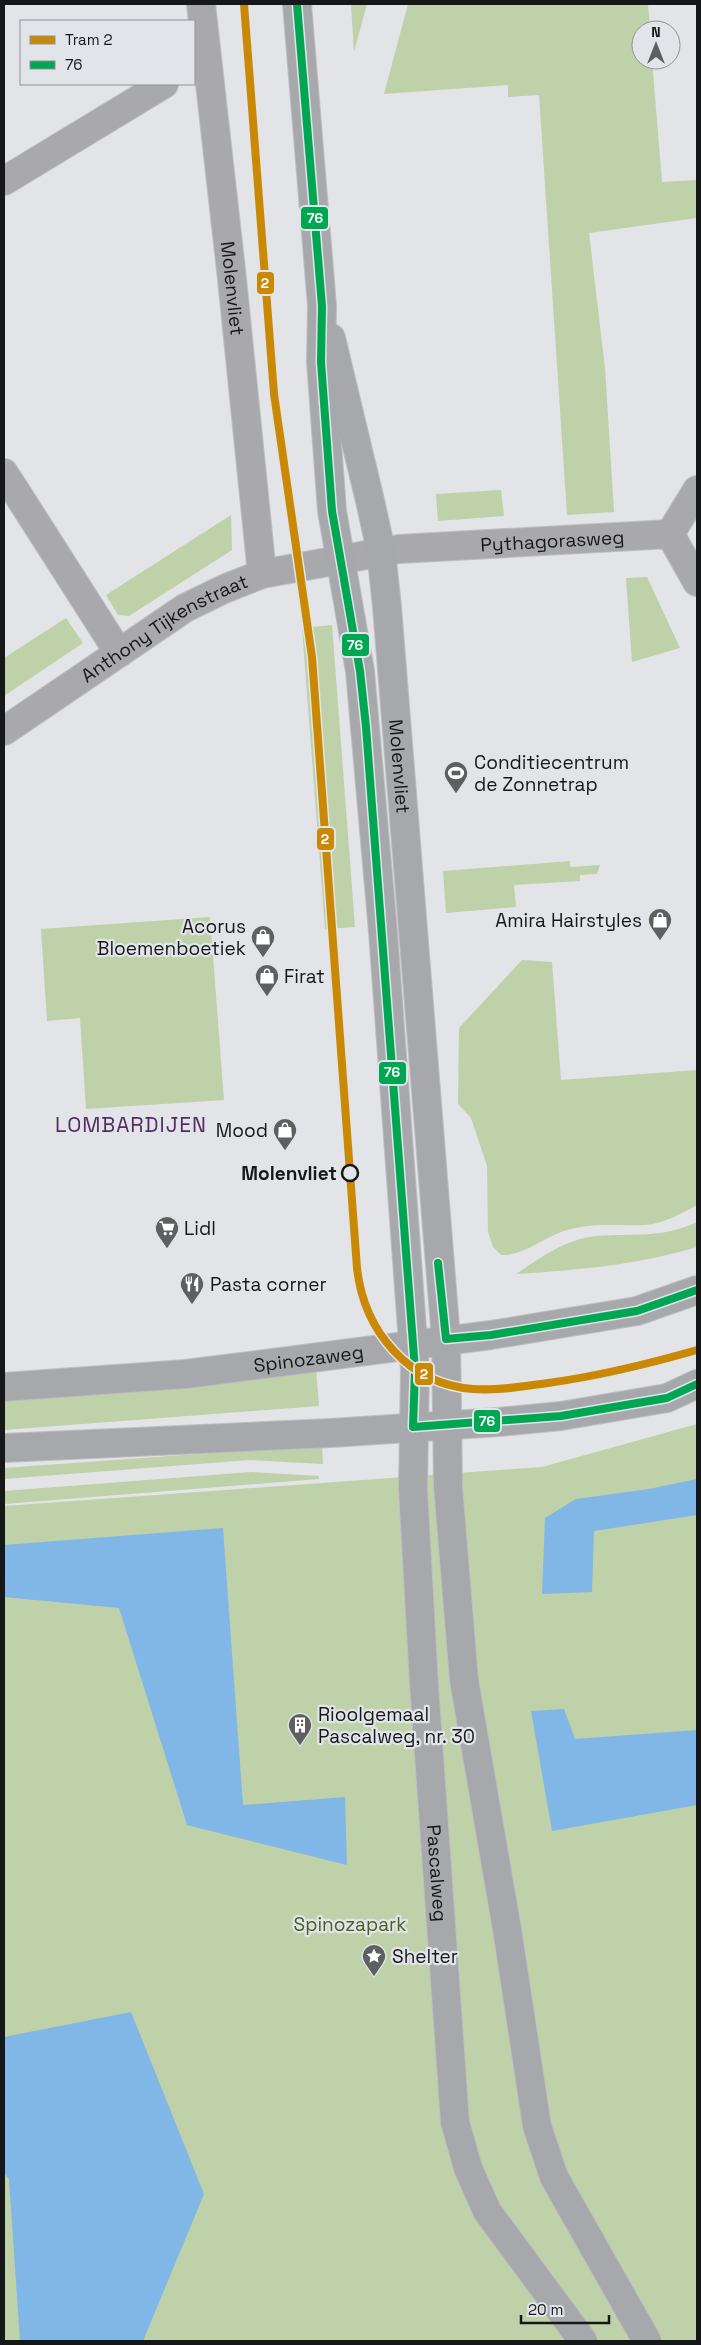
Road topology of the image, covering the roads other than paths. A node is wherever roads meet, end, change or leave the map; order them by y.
1 (201, 4) edge
2 (298, 4) edge
3 (200, 62) edge
4 (162, 85) edge
5 (4, 181) edge
6 (322, 306) junction
7 (4, 474) edge
8 (697, 490) edge
9 (670, 534) junction
10 (380, 551) junction
11 (340, 558) junction
12 (262, 574) junction
13 (697, 582) edge
14 (119, 653) junction
15 (4, 731) edge
16 (697, 1290) edge
17 (446, 1340) junction
18 (412, 1343) junction
19 (697, 1384) edge
20 (4, 1387) edge
21 (447, 1426) junction
22 (414, 1427) junction
23 (4, 1448) edge
24 (583, 2341) edge
25 (646, 2341) edge

1 - 3 street, Molenvliet
2 - 6 main road, Molenvliet
3 - 12 street, Molenvliet
4 - 5 street
6 - 10 main road, Molenvliet
6 - 11 main road, Molenvliet
7 - 14 street
8 - 9 street
9 - 10 street, Pythagorasweg
9 - 13 street
10 - 11 street
10 - 17 main road, Molenvliet
11 - 12 street, Anthony Tijkenstraat
11 - 18 main road, Molenvliet
12 - 14 street, Anthony Tijkenstraat
14 - 15 street, Anthony Tijkenstraat
16 - 17 main road, Spinozaweg
17 - 18 main road, Spinozaweg
17 - 21 main road, Molenvliet
18 - 20 main road, Spinozaweg
18 - 22 main road, Molenvliet
19 - 21 main road
21 - 22 main road
21 - 25 main road
22 - 23 main road
22 - 24 main road, Pascalweg

